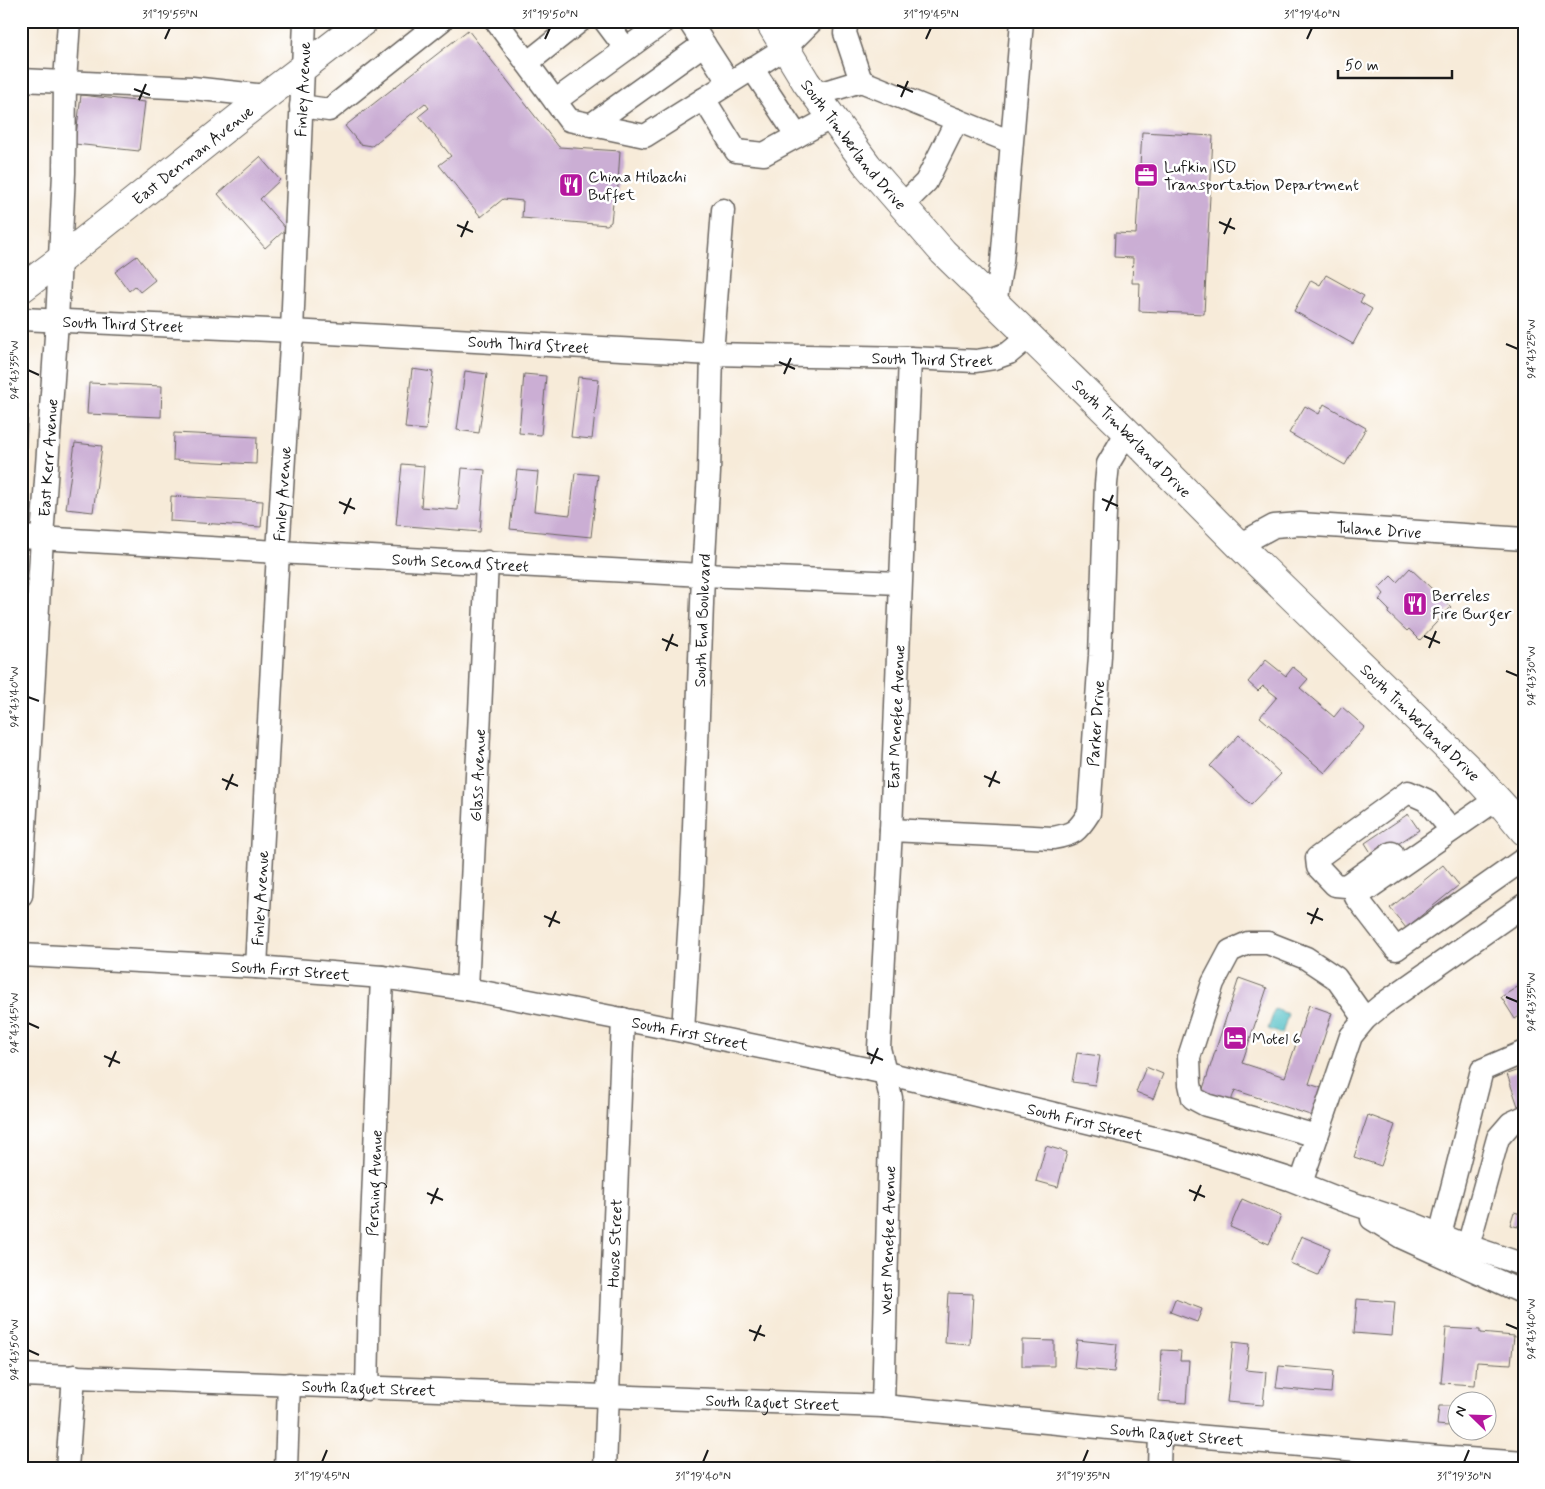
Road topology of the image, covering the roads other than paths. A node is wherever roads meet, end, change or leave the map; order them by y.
1 (69, 21) edge
2 (305, 21) edge
3 (364, 21) edge
4 (441, 21) edge
5 (580, 21) edge
6 (605, 21) edge
7 (665, 21) edge
8 (689, 21) edge
9 (769, 21) edge
10 (812, 21) edge
11 (847, 21) edge
12 (1022, 21) edge
13 (502, 24) edge
14 (704, 44) junction
15 (785, 48) junction
16 (626, 49) junction
17 (527, 63) junction
18 (752, 68) junction
19 (302, 70) junction
20 (21, 80) edge
21 (861, 81) junction
22 (65, 82) junction
23 (729, 83) junction
24 (815, 95) junction
25 (266, 96) junction
26 (704, 99) junction
27 (555, 101) junction
28 (301, 106) junction
29 (832, 117) junction
30 (958, 120) junction
31 (591, 124) junction
32 (797, 136) junction
33 (1011, 142) junction
34 (902, 206) junction
35 (723, 210) dead end
36 (60, 260) junction
37 (21, 289) edge
38 (995, 304) junction
39 (21, 319) edge
40 (57, 321) junction
41 (292, 331) junction
42 (1028, 337) junction
43 (712, 354) junction
44 (910, 358) junction
45 (1127, 432) junction
46 (32, 537) edge
47 (1524, 539) edge
48 (1239, 545) junction
49 (278, 552) junction
50 (487, 562) junction
51 (703, 575) junction
52 (900, 583) junction
53 (1497, 799) junction
54 (1447, 825) junction
55 (891, 830) junction
56 (1524, 831) edge
57 (1524, 859) edge
58 (21, 895) edge
59 (1524, 905) edge
60 (21, 955) edge
61 (256, 967) junction
62 (382, 977) junction
63 (467, 988) junction
64 (622, 1019) junction
65 (1365, 1019) junction
66 (683, 1031) junction
67 (1524, 1052) edge
68 (886, 1074) junction
69 (1524, 1117) edge
70 (1317, 1136) junction
71 (1301, 1183) junction
72 (1342, 1200) junction
73 (1440, 1234) junction
74 (1468, 1246) junction
75 (1524, 1265) edge
76 (1524, 1293) edge
77 (21, 1375) edge
78 (74, 1376) junction
79 (289, 1384) junction
80 (366, 1388) junction
81 (609, 1397) junction
82 (883, 1406) junction
83 (1160, 1433) junction
84 (1440, 1463) edge
85 (1466, 1463) edge
86 (1524, 1463) edge
87 (67, 1468) edge
88 (286, 1468) edge
89 (605, 1468) edge
90 (1159, 1468) edge

1 - 22 street, East Kerr Avenue
2 - 19 street, Finley Avenue
3 - 19 main road, East Denman Avenue
4 - 28 street
5 - 17 street
6 - 16 street
7 - 16 street
8 - 14 street
9 - 15 main road, South Timberland Drive
10 - 15 street
11 - 21 street
12 - 33 street
13 - 17 street
14 - 23 street
14 - 31 street
15 - 18 street
15 - 24 main road, South Timberland Drive
16 - 27 street
17 - 27 street
18 - 23 street
18 - 32 street
19 - 25 main road, East Denman Avenue
19 - 28 street, Finley Avenue
20 - 22 street
21 - 24 street
21 - 30 street
22 - 25 street
22 - 36 street, East Kerr Avenue
23 - 26 street
24 - 29 main road, South Timberland Drive
25 - 36 main road, East Denman Avenue
26 - 31 street
26 - 32 street
27 - 31 street
28 - 41 street, Finley Avenue
29 - 32 street
29 - 34 main road, South Timberland Drive
30 - 33 street
30 - 34 street
33 - 38 street
34 - 38 main road, South Timberland Drive
35 - 43 street, South End Boulevard
36 - 37 main road, East Denman Avenue
36 - 40 street, East Kerr Avenue
38 - 42 main road, South Timberland Drive
39 - 40 street, South Third Street
40 - 41 street, South Third Street
40 - 46 street, East Kerr Avenue
41 - 43 street, South Third Street
41 - 49 street, Finley Avenue
42 - 44 street, South Third Street
42 - 45 main road, South Timberland Drive
43 - 44 street, South Third Street
43 - 51 street, South End Boulevard
44 - 52 street, East Menefee Avenue
45 - 48 main road, South Timberland Drive
45 - 55 street, Parker Drive
46 - 49 street, South Second Street
46 - 58 street, East Kerr Avenue
47 - 48 street, Tulane Drive
48 - 53 main road, South Timberland Drive
49 - 50 street, South Second Street
49 - 61 street, Finley Avenue
50 - 51 street, South Second Street
50 - 63 street, Glass Avenue
51 - 52 street, South Second Street
51 - 66 street, South End Boulevard
52 - 55 street, East Menefee Avenue
53 - 54 street
53 - 56 main road, South Timberland Drive
54 - 54 street
54 - 57 street
55 - 68 street, East Menefee Avenue
59 - 65 street
60 - 61 street, South First Street
61 - 62 street, South First Street
62 - 63 street, South First Street
62 - 80 street, Pershing Avenue
63 - 64 street, South First Street
64 - 66 street, South First Street
64 - 81 street, House Street
65 - 70 street
65 - 70 street
66 - 68 street, South First Street
67 - 73 street
68 - 71 street, South First Street
68 - 82 street, West Menefee Avenue
69 - 74 street
70 - 71 street
71 - 72 street, South First Street
72 - 73 street, South First Street
72 - 76 street, South First Street
73 - 74 street, South First Street
74 - 75 street, South First Street
77 - 78 street, South Raguet Street
78 - 79 street, South Raguet Street
78 - 87 street
79 - 80 street, South Raguet Street
79 - 88 street
80 - 81 street, South Raguet Street
81 - 82 street, South Raguet Street
81 - 89 street, House Street
82 - 83 street, South Raguet Street
83 - 84 street, South Raguet Street
83 - 90 street
84 - 85 street, South Raguet Street
85 - 86 street, South Raguet Street

